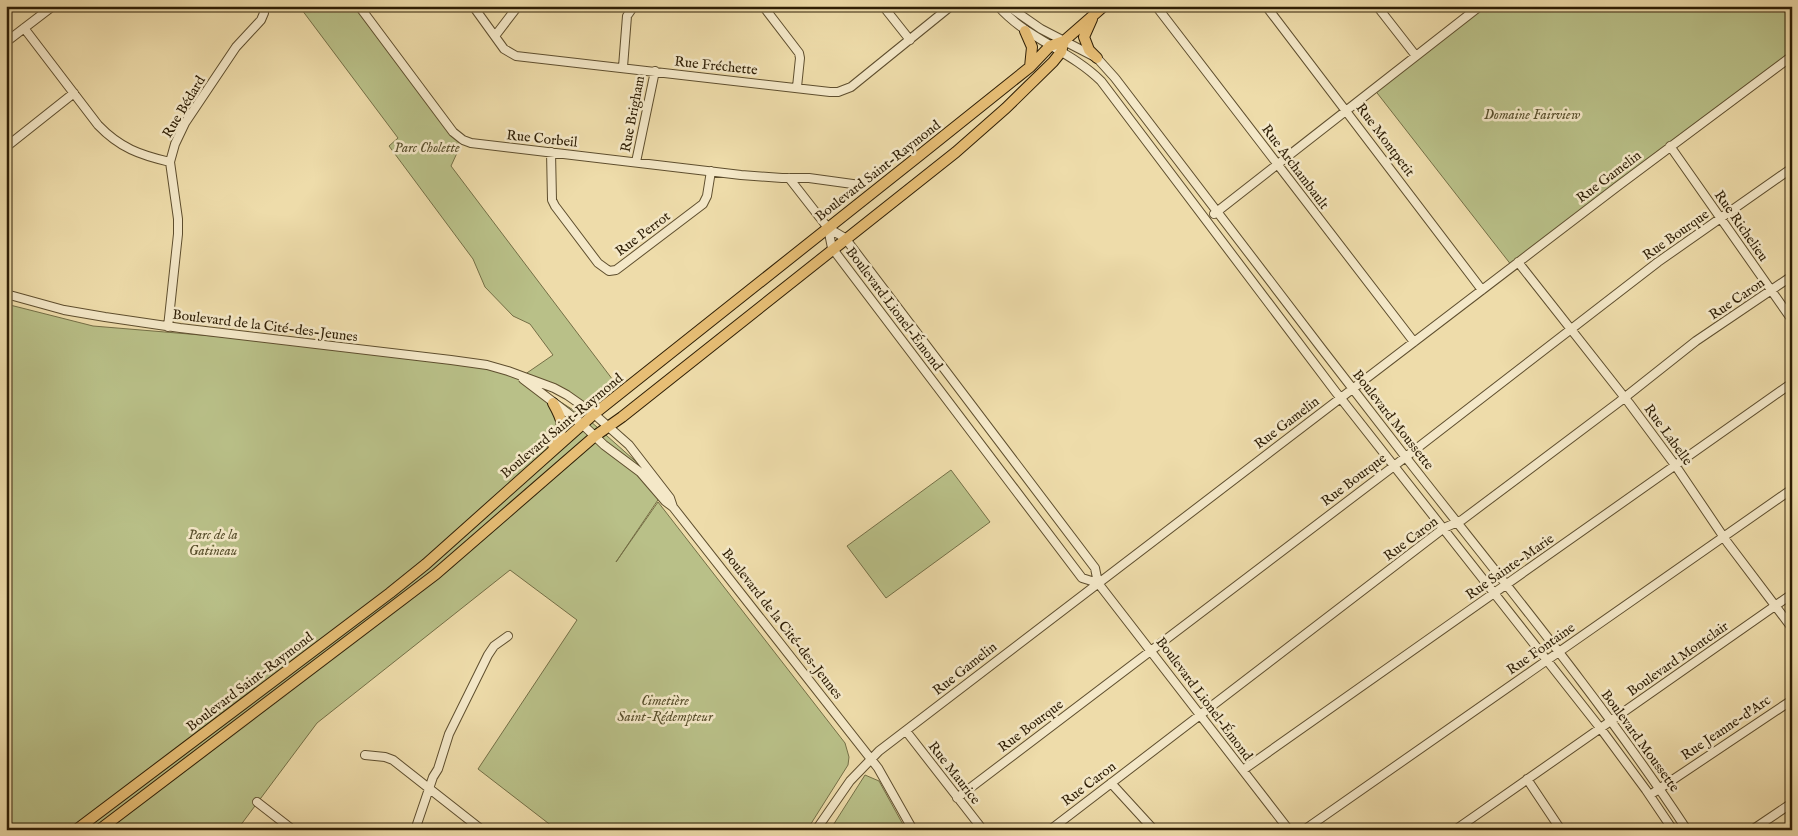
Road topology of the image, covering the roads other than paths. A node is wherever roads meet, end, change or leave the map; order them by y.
1 (53, 6) edge
2 (263, 6) edge
3 (359, 6) edge
4 (474, 6) edge
5 (518, 6) edge
6 (634, 6) edge
7 (763, 6) edge
8 (883, 6) edge
9 (951, 6) edge
10 (998, 6) edge
11 (1008, 6) edge
12 (1104, 6) edge
13 (1156, 6) edge
14 (1266, 6) edge
15 (1377, 6) edge
16 (1480, 6) edge
17 (1093, 16) junction
18 (24, 28) junction
19 (1024, 31) junction
20 (495, 36) junction
21 (910, 40) junction
22 (1064, 41) junction
23 (6, 42) edge
24 (1050, 46) junction
25 (1061, 52) junction
26 (1416, 56) junction
27 (1792, 56) edge
28 (1096, 58) junction
29 (1030, 66) junction
30 (623, 67) junction
31 (654, 71) junction
32 (797, 87) junction
33 (74, 93) junction
34 (1346, 111) junction
35 (1670, 146) junction
36 (6, 147) edge
37 (551, 152) junction
38 (170, 162) junction
39 (636, 162) junction
40 (1277, 165) junction
41 (1792, 168) edge
42 (711, 171) junction
43 (789, 178) junction
44 (860, 185) dead end
45 (1216, 212) junction
46 (1721, 218) junction
47 (1207, 220) junction
48 (828, 228) junction
49 (845, 238) junction
50 (832, 248) junction
51 (1518, 262) junction
52 (1792, 276) edge
53 (1482, 290) junction
54 (1771, 291) junction
55 (6, 294) edge
56 (1792, 320) edge
57 (168, 327) junction
58 (1571, 329) junction
59 (1414, 342) junction
60 (521, 377) junction
61 (1792, 383) edge
62 (1352, 388) junction
63 (1340, 397) junction
64 (1625, 397) junction
65 (553, 403) junction
66 (594, 414) junction
67 (582, 424) junction
68 (609, 426) junction
69 (595, 436) junction
70 (1405, 456) junction
71 (543, 458) junction
72 (1675, 465) junction
73 (1394, 466) junction
74 (1792, 489) edge
75 (674, 506) junction
76 (1458, 522) junction
77 (1444, 528) junction
78 (1724, 537) junction
79 (1098, 583) junction
80 (1506, 585) junction
81 (1494, 593) junction
82 (1792, 594) edge
83 (1775, 606) junction
84 (1792, 628) edge
85 (508, 636) dead end
86 (1151, 650) junction
87 (1559, 652) junction
88 (1547, 660) junction
89 (1792, 700) edge
90 (1201, 714) junction
91 (1612, 722) junction
92 (1601, 729) junction
93 (906, 731) junction
94 (365, 755) dead end
95 (870, 758) junction
96 (1243, 770) junction
97 (1527, 779) junction
98 (1111, 783) junction
99 (1660, 788) junction
100 (430, 790) junction
101 (1650, 795) junction
102 (957, 798) junction
103 (257, 802) dead end
104 (1792, 803) edge
105 (76, 830) edge
106 (99, 830) edge
107 (294, 830) edge
108 (415, 830) edge
109 (482, 830) edge
110 (816, 830) edge
111 (913, 830) edge
112 (983, 830) edge
113 (1050, 830) edge
114 (1154, 830) edge
115 (1289, 830) edge
116 (1304, 830) edge
117 (1455, 830) edge
118 (1561, 830) edge
119 (1673, 830) edge
120 (1687, 830) edge
121 (1752, 830) edge

1 - 18 street
2 - 38 street, Rue Bédard
3 - 37 street, Rue Corbeil
4 - 20 street, Rue Fréchette
5 - 20 street
6 - 30 street
7 - 32 street
8 - 21 street
9 - 21 street, Rue Fréchette
10 - 19 street, Boulevard Moussette
11 - 22 street, Boulevard Moussette
12 - 17 main road, Boulevard Saint-Raymond
13 - 40 street, Rue Archambault
14 - 34 street, Rue Montpetit
15 - 26 street
16 - 26 street
17 - 22 main road, Boulevard Saint-Raymond
17 - 28 main road
18 - 23 street
18 - 33 street
19 - 24 street, Boulevard Moussette
19 - 29 main road
20 - 30 street, Rue Fréchette
21 - 32 street, Rue Fréchette
22 - 24 main road, Boulevard Saint-Raymond
22 - 25 main road, Boulevard Saint-Raymond
22 - 28 street, Boulevard Moussette
24 - 25 street, Boulevard Moussette
24 - 29 main road, Boulevard Saint-Raymond
25 - 47 street, Boulevard Moussette
25 - 49 main road, Boulevard Saint-Raymond
26 - 34 street
27 - 35 street, Rue Gamelin
28 - 45 street, Boulevard Moussette
29 - 48 main road, Boulevard Saint-Raymond
30 - 31 street, Rue Fréchette
31 - 32 street, Rue Fréchette
31 - 39 street, Rue Brigham
33 - 36 street
33 - 38 street
34 - 40 street
34 - 53 street, Rue Montpetit
35 - 46 street, Rue Richelieu
35 - 51 street, Rue Gamelin
37 - 39 street, Rue Corbeil
37 - 42 street, Rue Perrot
38 - 57 street, Rue Bédard
39 - 42 street, Rue Corbeil
40 - 45 street
40 - 59 street, Rue Archambault
41 - 46 street, Rue Bourque
42 - 43 street, Rue Corbeil
43 - 44 street, Rue Corbeil
43 - 48 street
45 - 47 street
45 - 62 street, Boulevard Moussette
46 - 54 street, Rue Richelieu
46 - 58 street, Rue Bourque
47 - 63 street, Boulevard Moussette
48 - 49 street, Boulevard Lionel-Émond
48 - 50 street, Boulevard Lionel-Émond
48 - 66 main road, Boulevard Saint-Raymond
49 - 50 main road, Boulevard Saint-Raymond
49 - 79 street, Boulevard Lionel-Émond
50 - 68 main road, Boulevard Saint-Raymond
50 - 79 street, Boulevard Lionel-Émond
51 - 53 street, Rue Gamelin
51 - 58 street, Rue Labelle
52 - 54 street, Rue Caron
53 - 59 street, Rue Gamelin
54 - 56 street, Rue Richelieu
54 - 64 street, Rue Caron
55 - 57 street, Boulevard de la Cité-des-Jeunes
57 - 60 street, Boulevard de la Cité-des-Jeunes
58 - 64 street, Rue Labelle
58 - 70 street, Rue Bourque
59 - 62 street, Rue Gamelin
60 - 65 street, Boulevard de la Cité-des-Jeunes
60 - 66 street, Boulevard de la Cité-des-Jeunes
61 - 72 street, Rue Sainte-Marie
62 - 63 street, Rue Gamelin
62 - 70 street, Boulevard Moussette
63 - 73 street, Boulevard Moussette
63 - 79 street, Rue Gamelin
64 - 72 street, Rue Labelle
64 - 76 street, Rue Caron
65 - 67 street, Boulevard de la Cité-des-Jeunes
65 - 71 main road
66 - 67 main road, Boulevard Saint-Raymond
66 - 68 street, Boulevard de la Cité-des-Jeunes
67 - 69 street, Boulevard de la Cité-des-Jeunes
67 - 71 main road, Boulevard Saint-Raymond
68 - 69 main road, Boulevard Saint-Raymond
68 - 75 street, Boulevard de la Cité-des-Jeunes
69 - 75 street, Boulevard de la Cité-des-Jeunes
69 - 106 main road, Boulevard Saint-Raymond
70 - 73 street, Rue Bourque
70 - 76 street, Boulevard Moussette
71 - 105 main road, Boulevard Saint-Raymond
72 - 78 street, Rue Labelle
72 - 80 street, Rue Sainte-Marie
73 - 77 street, Boulevard Moussette
73 - 86 street, Rue Bourque
74 - 78 street, Rue Fontaine
75 - 95 street, Boulevard de la Cité-des-Jeunes
76 - 77 street, Rue Caron
76 - 80 street, Boulevard Moussette
77 - 81 street, Boulevard Moussette
77 - 90 street, Rue Caron
78 - 83 street, Rue Labelle
78 - 87 street, Rue Fontaine
79 - 86 street, Boulevard Lionel-Émond
79 - 93 street, Rue Gamelin
80 - 81 street, Rue Sainte-Marie
80 - 87 street, Boulevard Moussette
81 - 88 street, Boulevard Moussette
81 - 96 street, Rue Sainte-Marie
82 - 83 street, Boulevard Montclair
83 - 84 street, Rue Labelle
83 - 91 street, Boulevard Montclair
85 - 100 street
86 - 90 street, Boulevard Lionel-Émond
86 - 102 street, Rue Bourque
87 - 88 street, Rue Fontaine
87 - 91 street, Boulevard Moussette
88 - 92 street, Boulevard Moussette
88 - 116 street, Rue Fontaine
89 - 99 street, Rue Jeanne-d'Arc
90 - 96 street, Boulevard Lionel-Émond
90 - 98 street, Rue Caron
91 - 92 street, Boulevard Montclair
91 - 99 street, Boulevard Moussette
92 - 97 street, Boulevard Montclair
92 - 101 street, Boulevard Moussette
93 - 95 street, Rue Gamelin
93 - 102 street, Rue Maurice
94 - 100 street
95 - 110 street, Rue Gamelin
95 - 111 street, Boulevard de la Cité-des-Jeunes
96 - 115 street, Boulevard Lionel-Émond
97 - 117 street, Boulevard Montclair
97 - 118 street
98 - 113 street, Rue Caron
98 - 114 street
99 - 101 street, Rue Jeanne-d'Arc
99 - 120 street, Boulevard Moussette
100 - 108 street
100 - 109 street
101 - 119 street, Boulevard Moussette
102 - 112 street, Rue Maurice
103 - 107 street
104 - 121 street

